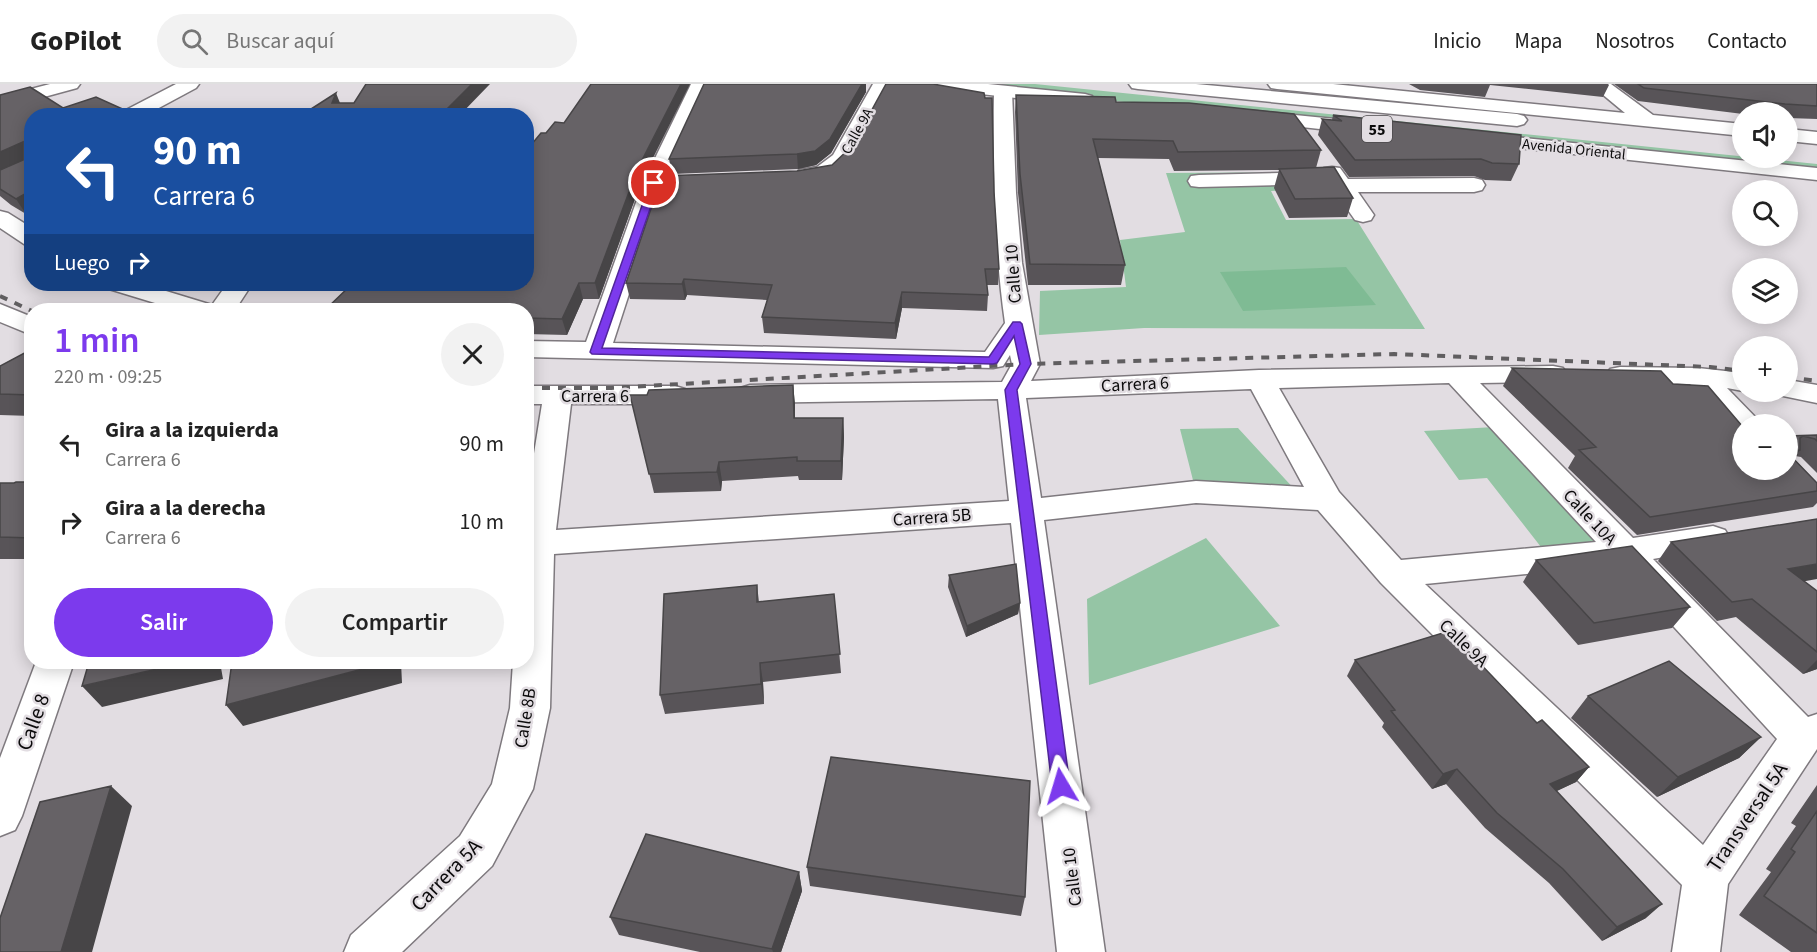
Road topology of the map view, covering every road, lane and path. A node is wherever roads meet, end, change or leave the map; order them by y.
1 (70, 84) edge
2 (190, 84) edge
3 (700, 84) edge
4 (882, 84) edge
5 (937, 84) edge
6 (1138, 84) edge
7 (1276, 84) edge
8 (1599, 84) edge
9 (161, 90) edge
10 (1003, 91) junction
11 (1312, 100) junction
12 (1108, 102) edge
13 (0, 103) edge
14 (139, 108) edge
15 (1236, 115) edge
16 (1294, 121) junction
17 (1653, 127) junction
18 (1388, 130) edge
19 (1732, 130) edge
20 (1798, 136) edge
21 (1458, 137) edge
22 (1817, 138) edge
23 (1308, 140) edge
24 (1732, 141) edge
25 (1798, 149) edge
26 (1817, 151) edge
27 (1322, 159) edge
28 (1817, 174) edge
29 (786, 178) edge
30 (1198, 181) dead end
31 (678, 182) edge
32 (1338, 182) junction
33 (654, 183) junction
34 (1474, 185) dead end
35 (1363, 215) dead end
36 (0, 218) edge
37 (24, 234) edge
38 (141, 291) edge
39 (179, 303) edge
40 (0, 312) edge
41 (24, 323) edge
42 (1017, 324) junction
43 (534, 349) edge
44 (596, 352) junction
45 (1455, 374) junction
46 (1698, 376) junction
47 (1259, 378) junction
48 (1732, 381) edge
49 (1011, 390) junction
50 (1798, 391) edge
51 (1817, 394) edge
52 (542, 396) edge
53 (1737, 414) edge
54 (1327, 499) junction
55 (1025, 512) junction
56 (1749, 532) edge
57 (537, 543) junction
58 (1623, 552) junction
59 (1393, 574) junction
60 (534, 614) edge
61 (52, 669) edge
62 (532, 669) edge
63 (1809, 734) edge
64 (512, 789) joint
65 (0, 816) edge
66 (1706, 878) junction
67 (368, 952) edge
68 (1081, 952) edge
69 (1696, 952) edge

1 - 13 street
2 - 9 street
3 - 33 street
4 - 29 street, Calle 9A
5 - 10 street
6 - 11 street, Avenida Oriental / 55
7 - 11 street
7 - 17 street, Avenida Oriental
8 - 17 street
9 - 14 street
10 - 12 street
10 - 42 street, Calle 10
11 - 17 street, Avenida Oriental / 55
15 - 16 street, 55
16 - 18 street, 55
16 - 23 street
17 - 19 street, Avenida Oriental
17 - 24 street, Avenida Oriental / 55
20 - 22 street
21 - 28 street, Avenida Oriental
25 - 26 street
27 - 32 street
30 - 32 street
31 - 33 street
32 - 34 street
32 - 35 street
33 - 44 street
36 - 37 street
38 - 39 street
40 - 41 street
42 - 44 street
42 - 49 street, Calle 10
43 - 44 street
45 - 46 street, Carrera 6
45 - 47 street, Carrera 6
45 - 58 street, Calle 10A
46 - 48 street, Carrera 6
46 - 53 street
47 - 49 street, Carrera 6
47 - 54 street, Calle 9A
49 - 52 street, Carrera 6
49 - 55 street, Calle 10
50 - 51 street
52 - 57 street, Calle 8B
54 - 55 street, Carrera 5B
54 - 59 street, Calle 9A
55 - 57 street, Carrera 5B
55 - 68 street, Calle 10
56 - 58 street
57 - 60 street, Calle 8B
58 - 59 street
58 - 63 street, Calle 10A
59 - 66 street, Calle 9A
61 - 65 street, Calle 8
62 - 64 street, Calle 8B
63 - 66 street, Transversal 5A
64 - 67 street, Carrera 5A
66 - 69 street, Transversal 5A

